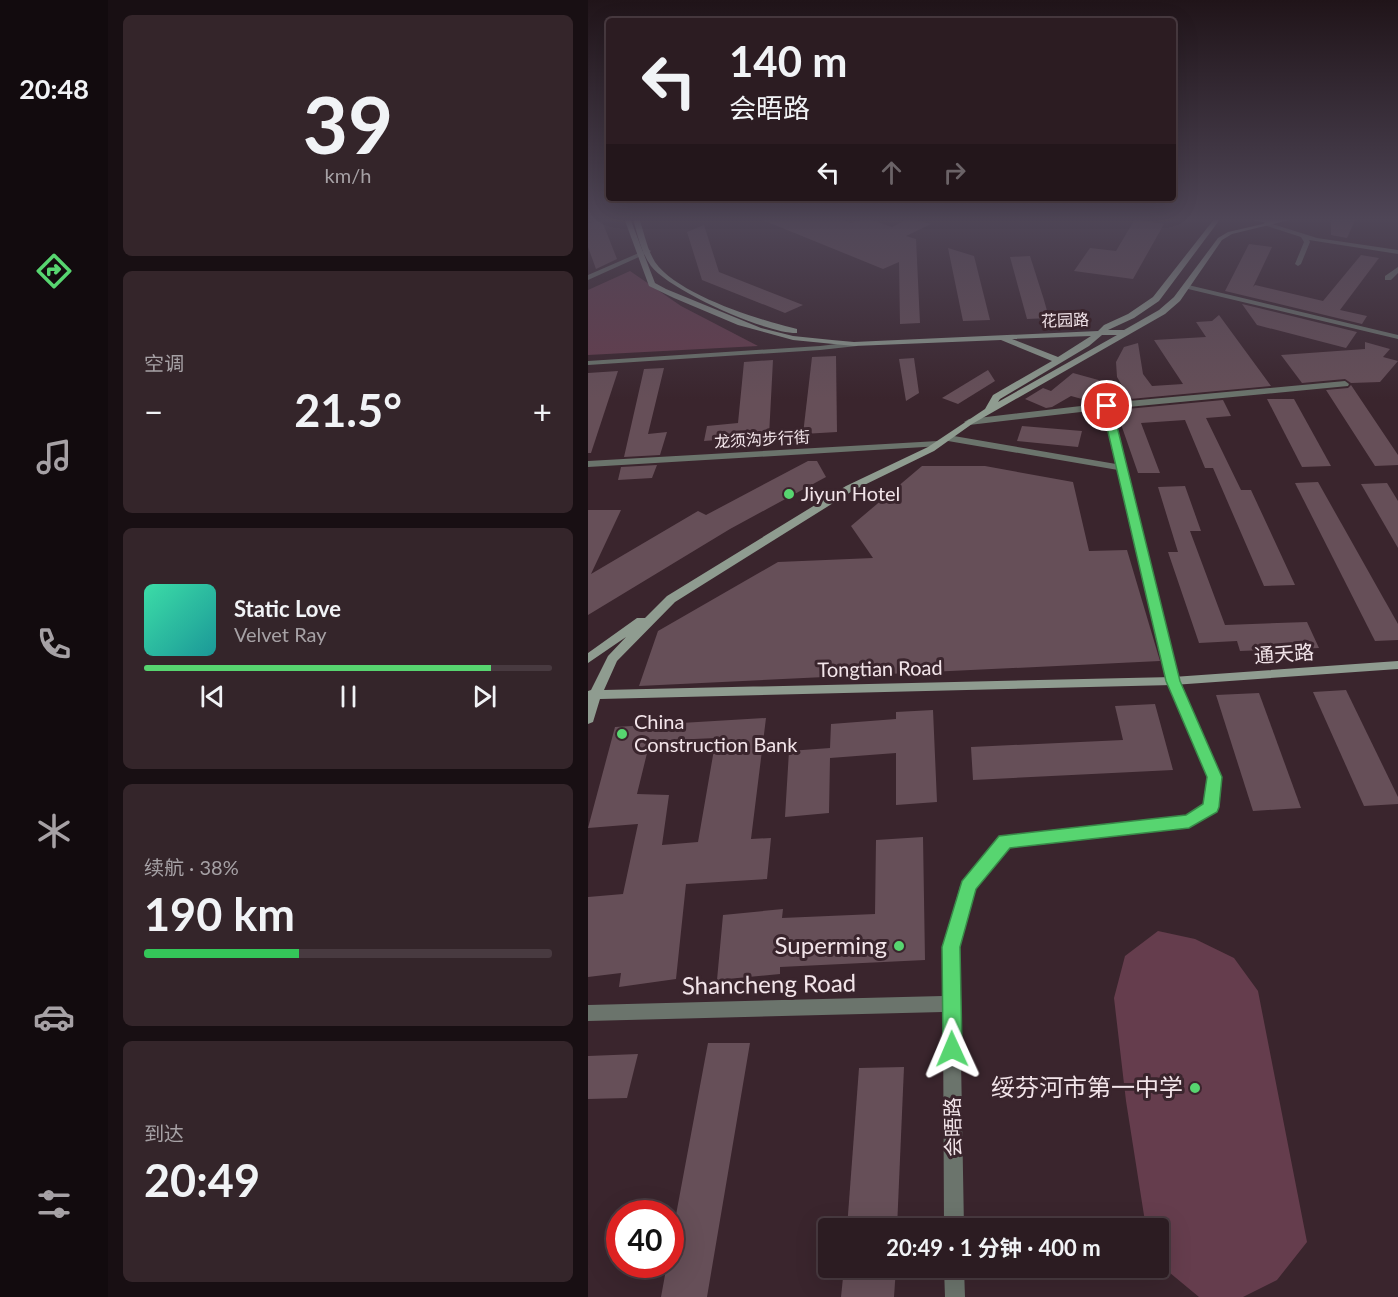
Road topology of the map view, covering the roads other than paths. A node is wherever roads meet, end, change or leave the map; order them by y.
1 (650, 279) edge
2 (668, 279) edge
3 (1172, 279) edge
4 (1192, 279) edge
5 (1187, 286) junction
6 (1107, 327) junction
7 (1126, 332) junction
8 (1099, 333) junction
9 (1398, 337) edge
10 (1000, 338) junction
11 (854, 344) junction
12 (1057, 360) junction
13 (588, 363) edge
14 (1345, 384) dead end
15 (1107, 406) junction
16 (989, 411) junction
17 (969, 422) junction
18 (948, 438) junction
19 (938, 444) junction
20 (588, 464) edge
21 (1120, 468) junction
22 (671, 599) junction
23 (588, 659) edge
24 (1398, 665) edge
25 (1173, 681) junction
26 (592, 695) edge
27 (588, 718) edge
28 (952, 1004) junction
29 (588, 1013) edge
30 (954, 1218) edge
31 (954, 1278) edge
32 (955, 1297) edge

1 - 11 main road, 花园路
2 - 6 main road, 花园路
3 - 6 main road
4 - 5 main road
5 - 7 main road
5 - 9 street
6 - 7 main road, 花园路
6 - 8 main road
7 - 8 main road, 花园路
7 - 16 main road
8 - 10 main road, 花园路
8 - 12 main road
10 - 11 main road, 花园路
10 - 12 main road
11 - 13 street
12 - 16 main road
14 - 15 street
15 - 17 street
15 - 21 street, 会晤路
16 - 17 main road
17 - 18 main road
18 - 19 main road
18 - 21 street
19 - 20 street, 龙须沟步行街
19 - 22 main road
21 - 25 street, 会晤路
22 - 23 main road
22 - 26 main road
24 - 25 main road, 通天路
25 - 26 main road, Tongtian Road
25 - 28 street, 会晤路
26 - 27 main road
28 - 29 street, Shancheng Road
28 - 30 street, 会晤路
31 - 32 street

